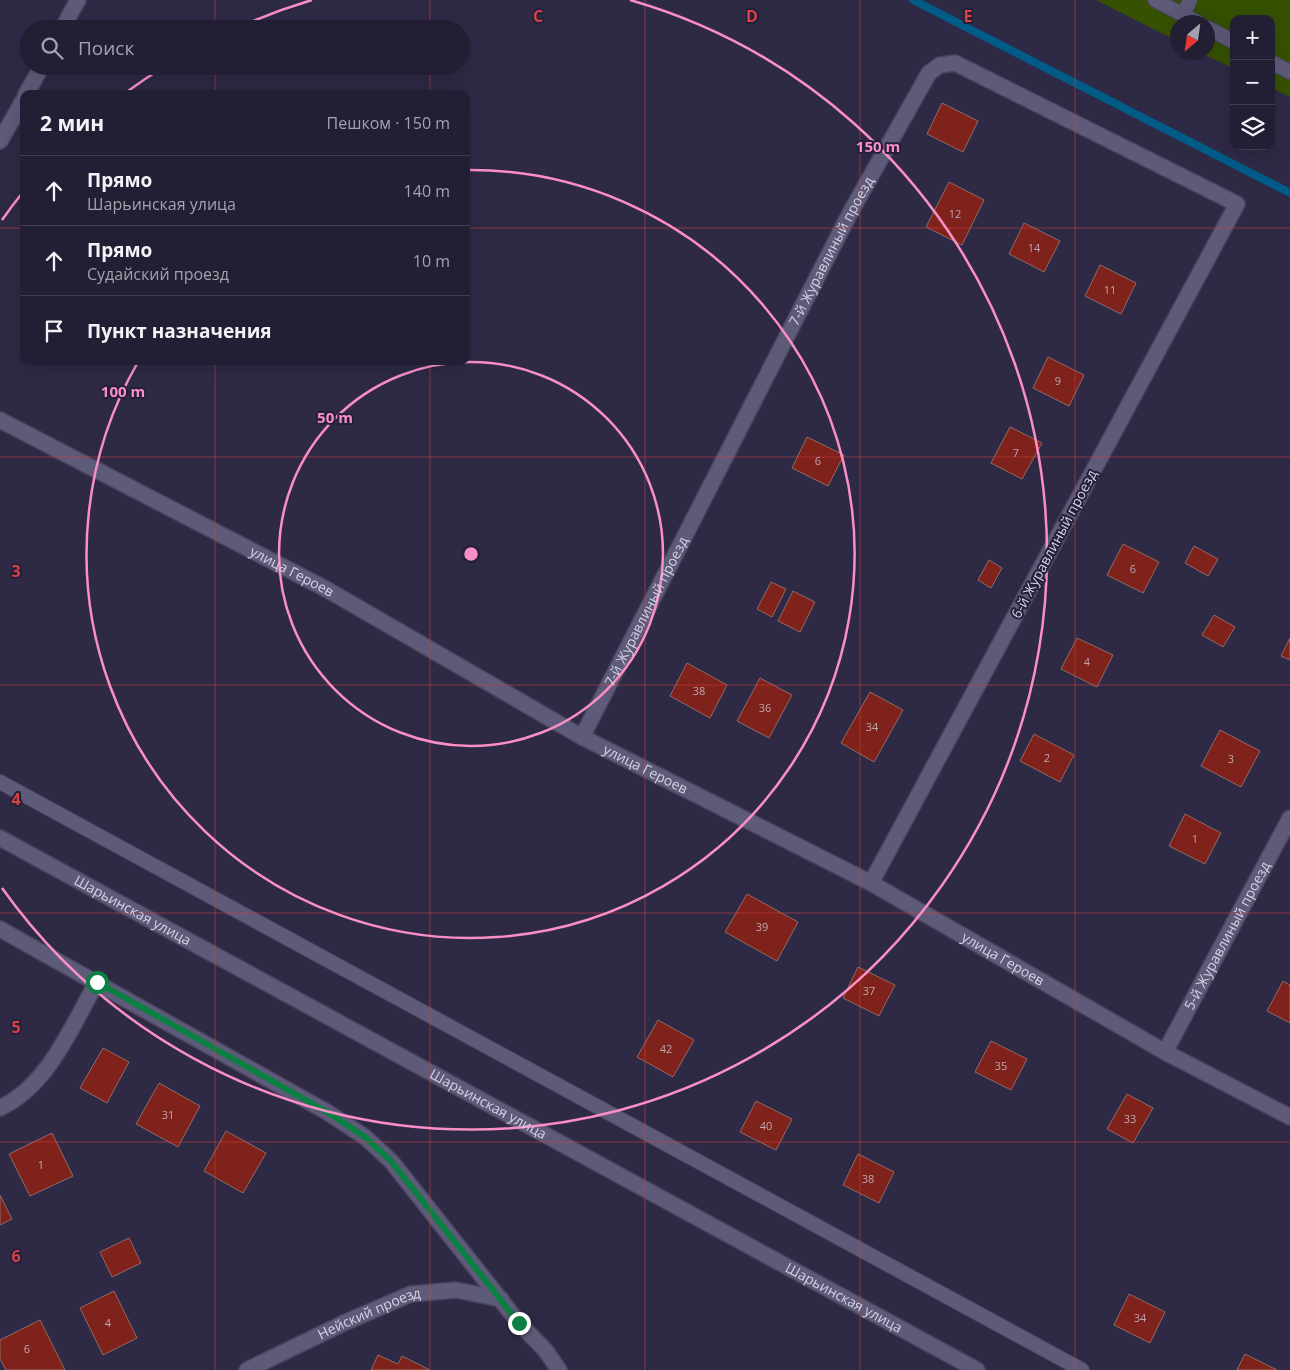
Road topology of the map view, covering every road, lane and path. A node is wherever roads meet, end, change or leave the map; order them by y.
1 (78, 0) edge
2 (1154, 0) edge
3 (1190, 0) edge
4 (1183, 15) joint
5 (67, 20) edge
6 (1215, 32) edge
7 (1230, 40) edge
8 (1275, 64) edge
9 (1290, 72) edge
10 (37, 75) edge
11 (28, 90) edge
12 (20, 105) edge
13 (0, 142) edge
14 (1237, 204) joint
15 (0, 420) edge
16 (582, 737) junction
17 (0, 782) edge
18 (1290, 818) edge
19 (0, 838) edge
20 (871, 884) junction
21 (0, 929) edge
22 (97, 982) junction
23 (1165, 1052) junction
24 (0, 1108) edge
25 (1290, 1117) edge
26 (501, 1299) junction
27 (247, 1370) edge
28 (559, 1370) edge
29 (977, 1370) edge
30 (1082, 1370) edge

1 - 5 street
2 - 4 lane
3 - 4 lane
6 - 7 lane
8 - 9 lane
10 - 11 street
12 - 13 street
14 - 16 street, 7-й Журавлиный проезд
14 - 20 street, 6-й Журавлиный проезд
15 - 16 street, улица Героев
16 - 20 street, улица Героев
17 - 30 lane
18 - 23 street, 5-й Журавлиный проезд
19 - 29 street, Шарьинская улица
20 - 23 street, улица Героев
21 - 22 street
22 - 24 street
22 - 26 street
23 - 25 street, улица Героев
26 - 27 street, Нейский проезд
26 - 28 street

